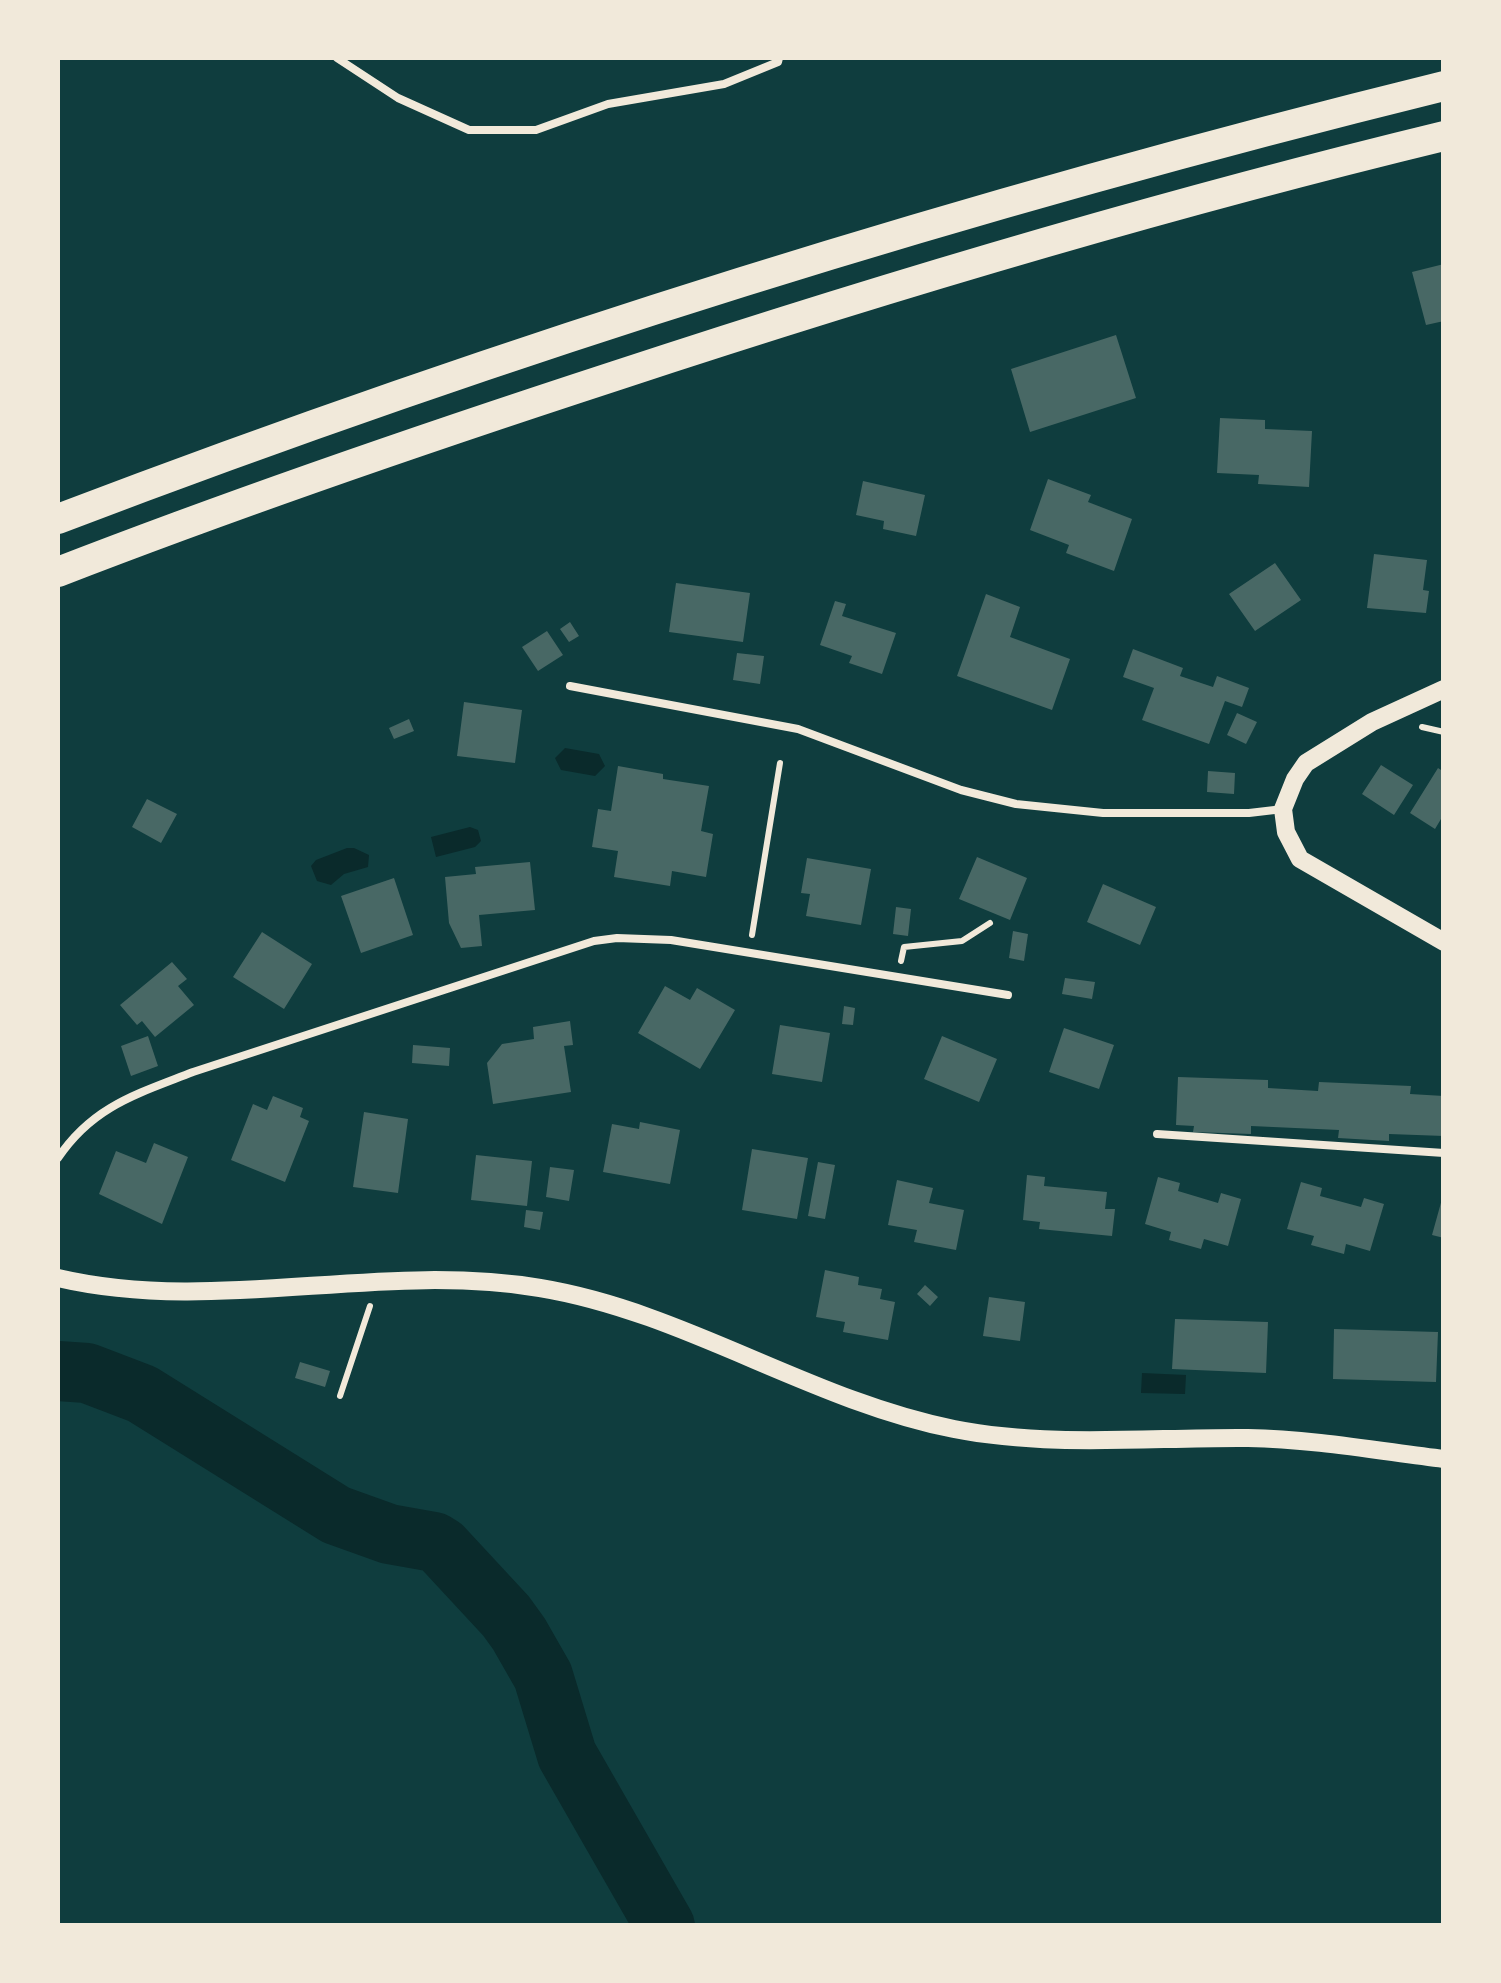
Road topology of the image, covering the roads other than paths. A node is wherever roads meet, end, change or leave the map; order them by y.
1 (336, 58) edge
2 (778, 58) edge
3 (1444, 86) edge
4 (1444, 136) edge
5 (58, 519) edge
6 (58, 572) edge
7 (570, 686) dead end
8 (1444, 688) edge
9 (1283, 808) junction
10 (1444, 942) edge
11 (1008, 995) dead end
12 (1156, 1134) dead end
13 (1444, 1154) edge
14 (58, 1158) edge
15 (58, 1278) edge
16 (1444, 1459) edge

1 - 2 lane
3 - 5 highway
4 - 6 highway
7 - 9 lane
8 - 9 street
9 - 10 street
11 - 14 lane
12 - 13 lane
15 - 16 street

